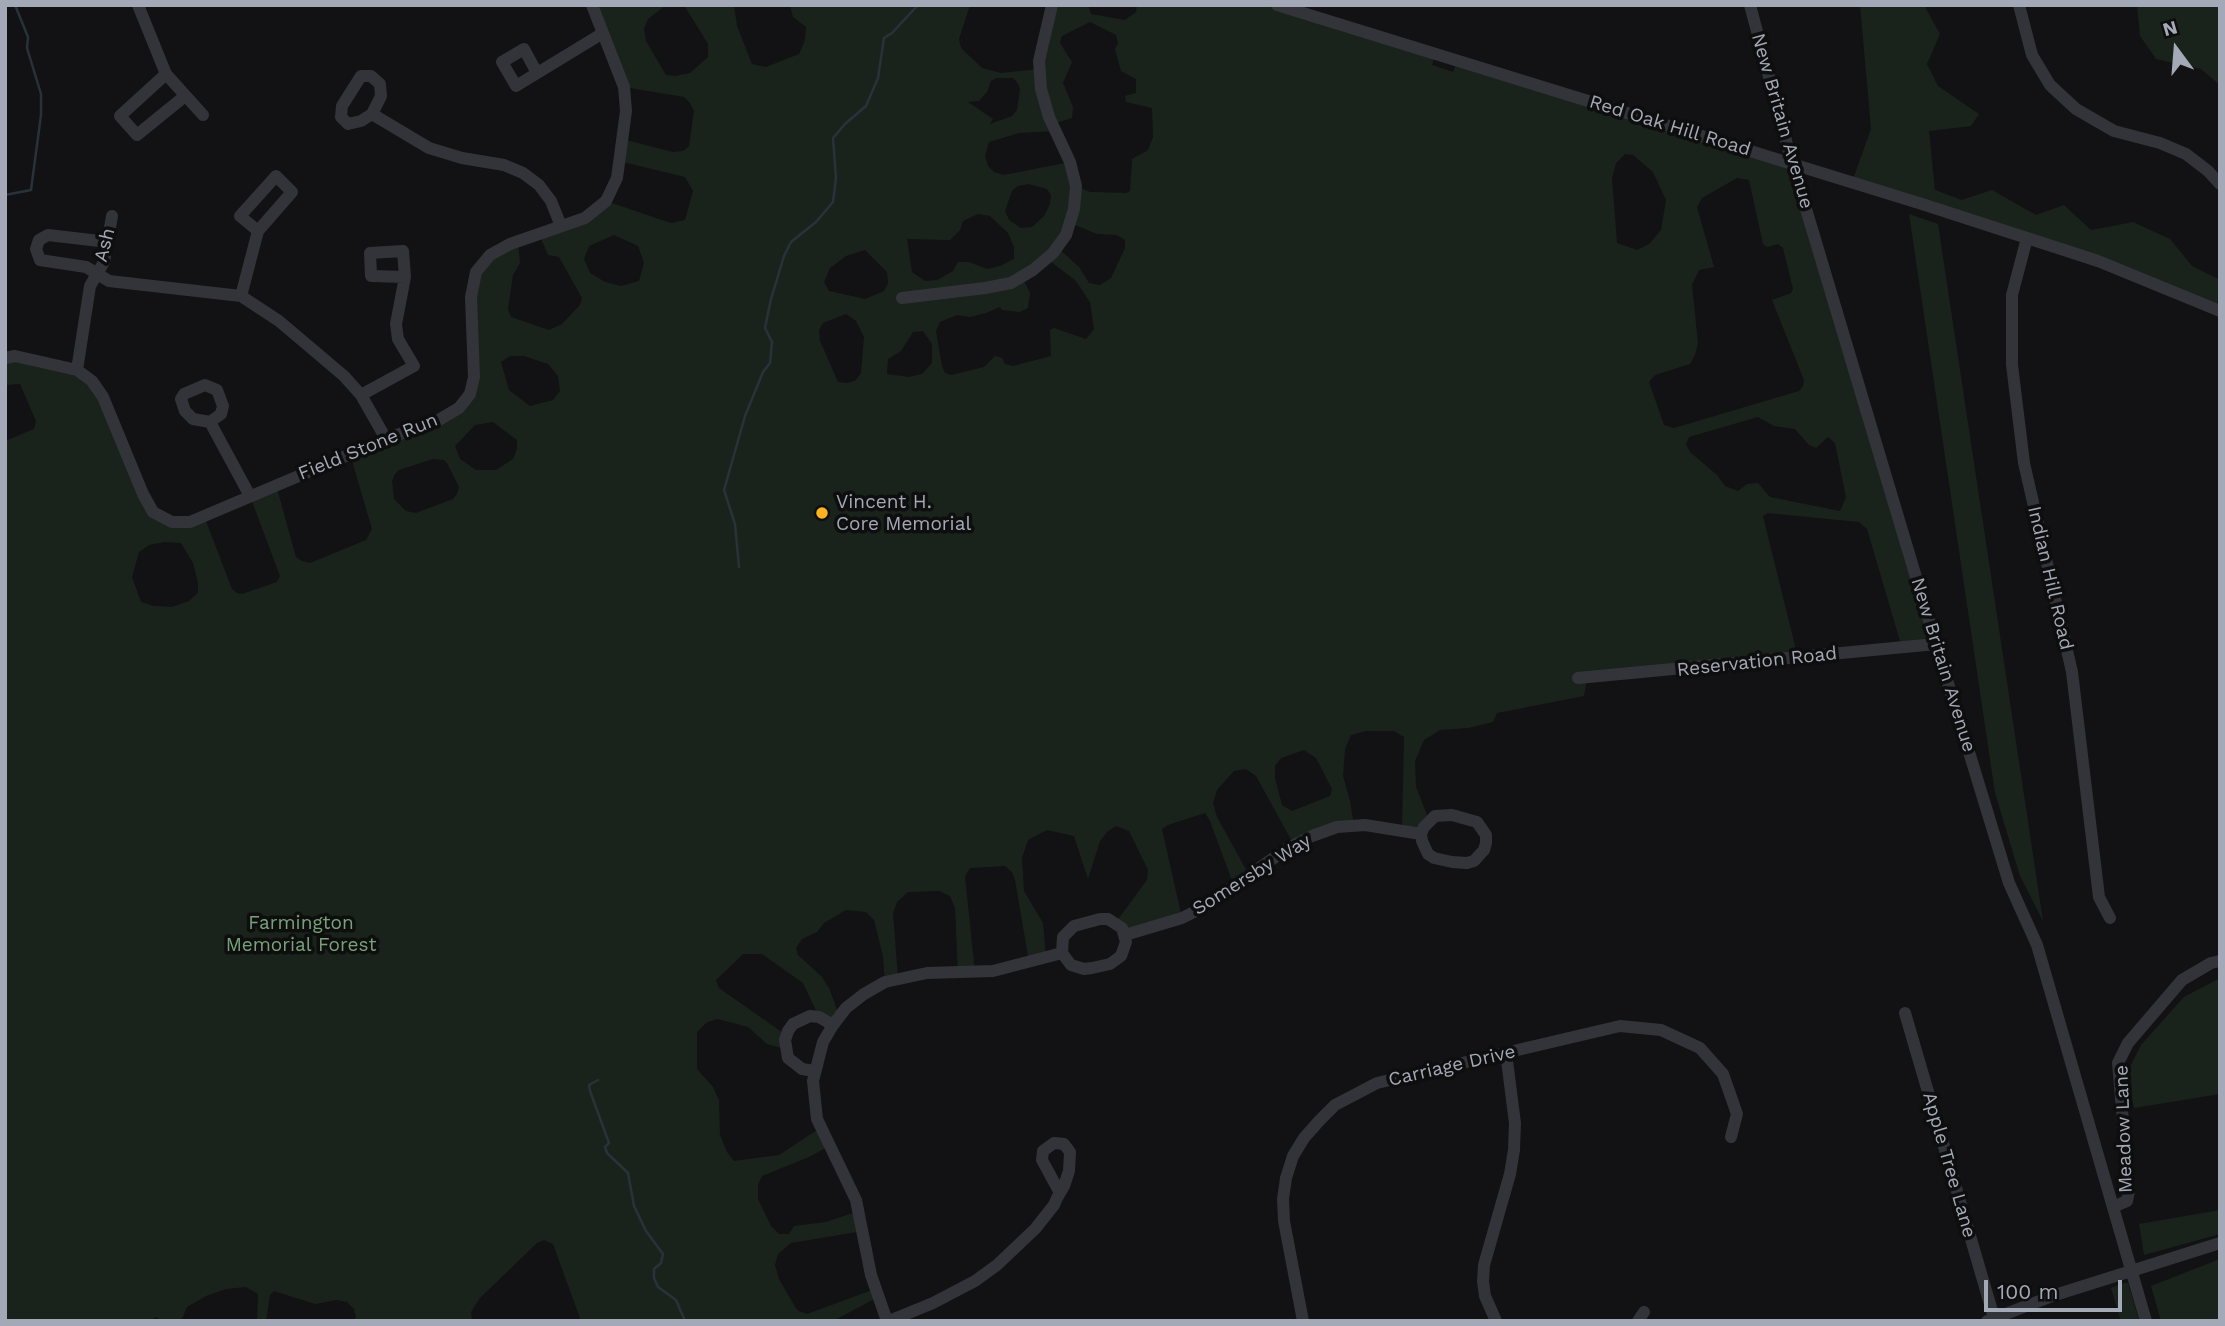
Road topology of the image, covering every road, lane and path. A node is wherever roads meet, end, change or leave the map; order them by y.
1 (138, 5) edge
2 (592, 5) edge
3 (1052, 5) edge
4 (1277, 5) edge
5 (1750, 5) edge
6 (2019, 5) edge
7 (603, 33) junction
8 (537, 73) dead end
9 (166, 74) junction
10 (185, 96) junction
11 (372, 114) dead end
12 (203, 115) dead end
13 (1793, 163) junction
14 (2220, 184) edge
15 (112, 216) dead end
16 (561, 226) junction
17 (258, 231) dead end
18 (2027, 238) junction
19 (108, 242) junction
20 (97, 274) junction
21 (405, 277) dead end
22 (241, 296) junction
23 (902, 298) dead end
24 (2218, 305) edge
25 (5, 358) edge
26 (77, 370) junction
27 (361, 395) junction
28 (210, 422) dead end
29 (386, 439) junction
30 (250, 496) junction
31 (1936, 644) junction
32 (1578, 678) dead end
33 (1422, 834) junction
34 (2110, 918) dead end
35 (1125, 935) junction
36 (1062, 953) junction
37 (2220, 961) edge
38 (1905, 1013) dead end
39 (833, 1025) junction
40 (1506, 1053) junction
41 (814, 1071) junction
42 (1731, 1137) dead end
43 (1060, 1193) dead end
44 (2113, 1207) junction
45 (2220, 1243) edge
46 (2131, 1272) junction
47 (1993, 1320) edge
48 (888, 1321) edge
49 (1303, 1321) edge
50 (1496, 1321) edge
51 (2146, 1321) edge

1 - 9 street
2 - 7 street, Field Stone Run
3 - 23 street
4 - 13 street, Red Oak Hill Road
5 - 13 street, New Britain Avenue
6 - 14 street
7 - 8 street
7 - 16 street, Field Stone Run
9 - 10 street
9 - 10 street
10 - 12 street
11 - 16 street
13 - 18 street, Red Oak Hill Road
13 - 31 street, New Britain Avenue
15 - 19 street, Ash
16 - 29 street, Field Stone Run
17 - 22 street
18 - 24 street, Red Oak Hill Road
18 - 34 street, Indian Hill Road
19 - 20 street, Ash
19 - 20 street
20 - 22 street
20 - 26 street, Ash
21 - 27 street
22 - 27 street
25 - 26 street
26 - 30 street, Field Stone Run
27 - 29 street
28 - 30 street
29 - 30 street, Field Stone Run
31 - 32 street, Reservation Road
31 - 44 street, New Britain Avenue
33 - 33 street
33 - 35 street, Somersby Way
35 - 36 street
35 - 36 street
36 - 39 street
37 - 44 street, Meadow Lane
38 - 47 street, Apple Tree Lane
39 - 41 street
39 - 41 street
40 - 42 street, Carriage Drive
40 - 49 street, Carriage Drive
40 - 50 street
41 - 48 street
43 - 48 street
44 - 46 street, New Britain Avenue
45 - 46 street
46 - 47 street
46 - 51 street, New Britain Avenue

